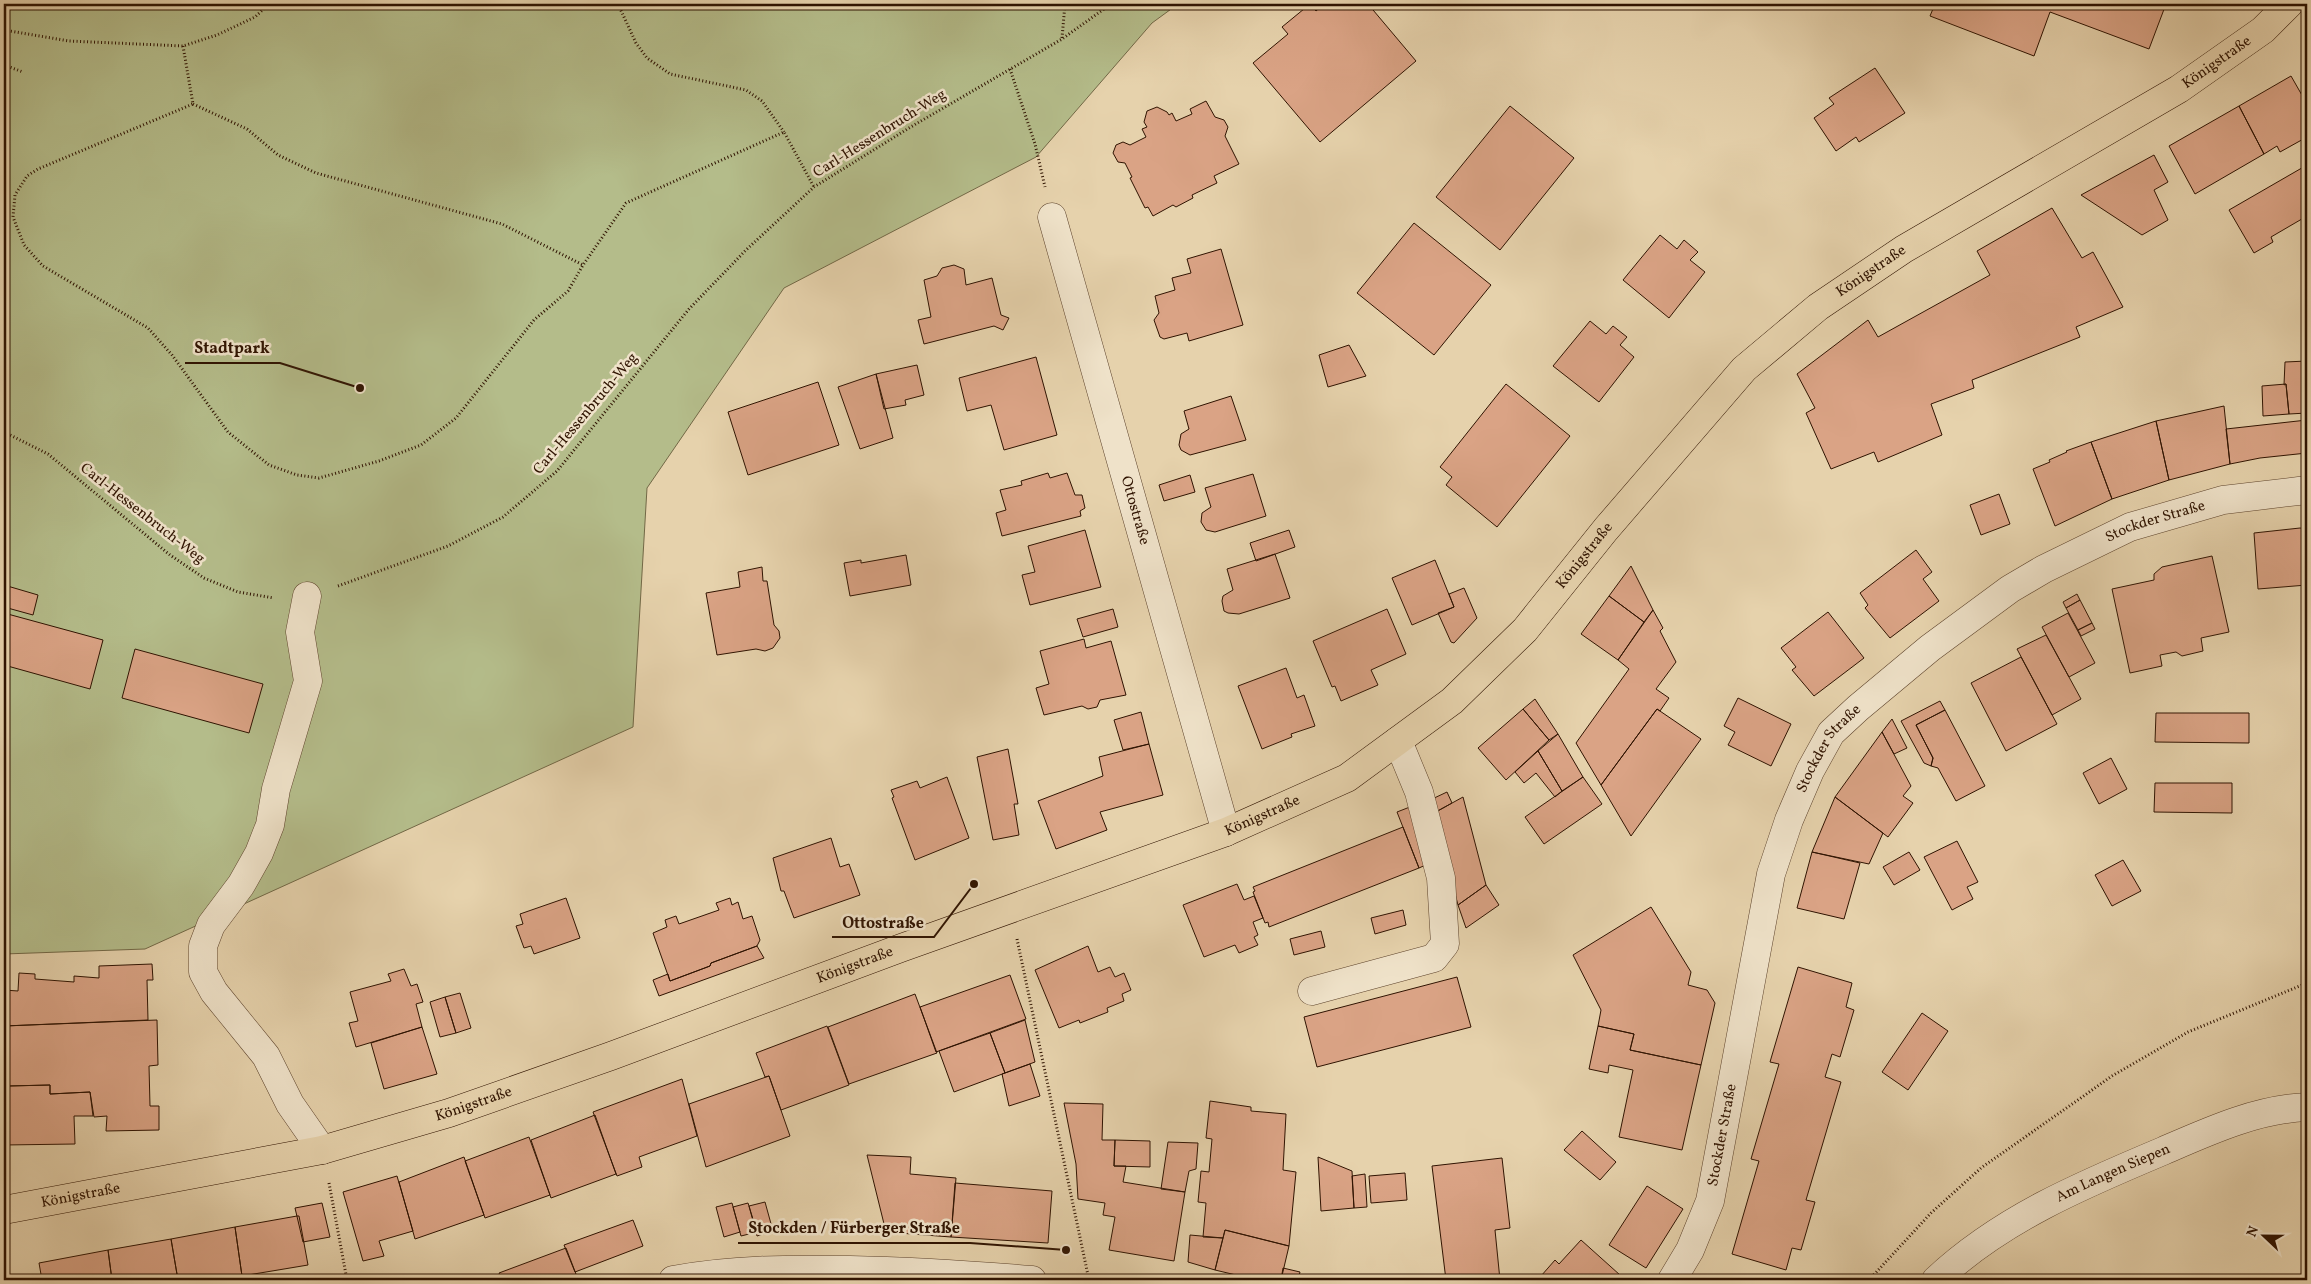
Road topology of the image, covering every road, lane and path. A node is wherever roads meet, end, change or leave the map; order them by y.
1 (269, 4) edge
2 (618, 4) edge
3 (1065, 4) edge
4 (1111, 4) edge
5 (2289, 4) edge
6 (4, 30) edge
7 (1062, 39) junction
8 (182, 46) junction
9 (4, 65) edge
10 (1010, 69) junction
11 (23, 72) dead end
12 (193, 104) junction
13 (784, 132) junction
14 (814, 187) junction
15 (1052, 217) joint
16 (583, 265) junction
17 (4, 432) edge
18 (2307, 490) edge
19 (307, 596) junction
20 (1398, 741) junction
21 (1226, 832) junction
22 (1011, 909) junction
23 (2307, 983) edge
24 (1312, 991) dead end
25 (2307, 1107) edge
26 (322, 1150) junction
27 (333, 1202) dead end
28 (4, 1210) edge
29 (347, 1280) edge
30 (672, 1280) edge
31 (1032, 1280) edge
32 (1089, 1280) edge
33 (1672, 1280) edge
34 (1869, 1280) edge
35 (1936, 1280) edge

1 - 8 path
2 - 13 path
3 - 7 path
4 - 7 path, Carl-Hessenbruch-Weg
5 - 20 main road, Königstraße
6 - 8 path
7 - 10 path, Carl-Hessenbruch-Weg
8 - 12 path
9 - 11 path
10 - 14 path, Carl-Hessenbruch-Weg
10 - 15 path
12 - 16 path
12 - 16 path
13 - 14 path
13 - 16 path
14 - 19 path, Carl-Hessenbruch-Weg
15 - 21 street, Ottostraße
17 - 19 path, Carl-Hessenbruch-Weg
18 - 33 street, Stockder Straße
19 - 26 street
20 - 21 main road, Königstraße
20 - 24 street
21 - 22 main road, Königstraße
22 - 26 main road, Königstraße
22 - 32 path
23 - 34 path
25 - 35 street, Am Langen Siepen
26 - 28 main road, Königstraße
27 - 29 path
30 - 31 street

